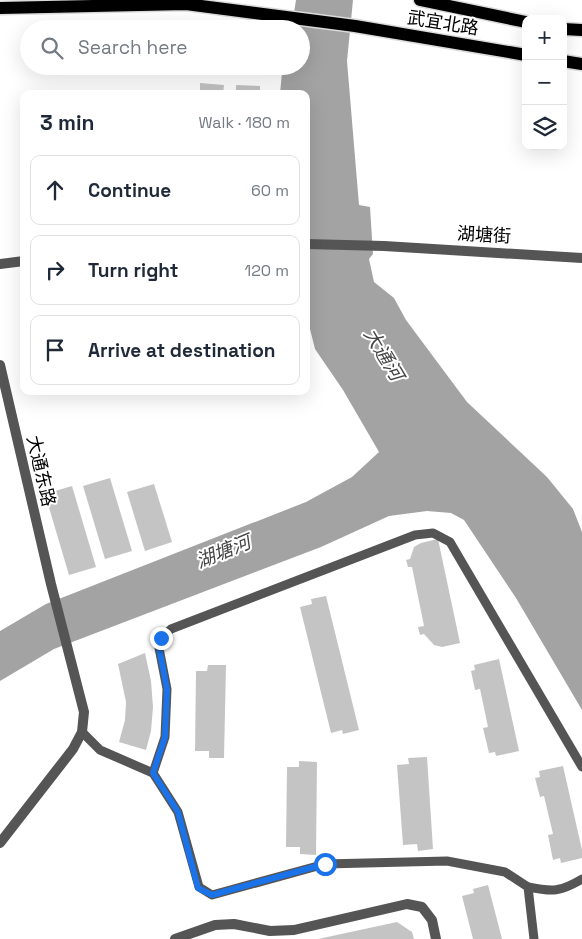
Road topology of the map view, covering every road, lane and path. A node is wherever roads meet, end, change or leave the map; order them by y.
1 (420, 0) edge
2 (0, 8) edge
3 (522, 21) edge
4 (567, 29) edge
5 (567, 30) edge
6 (582, 30) edge
7 (582, 34) edge
8 (522, 54) edge
9 (567, 62) edge
10 (582, 64) edge
11 (310, 244) edge
12 (582, 258) edge
13 (20, 262) edge
14 (0, 264) edge
15 (0, 365) edge
16 (82, 732) junction
17 (582, 767) edge
18 (153, 773) junction
19 (0, 843) edge
20 (582, 879) edge
21 (528, 887) junction
22 (263, 934) edge
23 (175, 939) edge
24 (436, 939) edge
25 (534, 939) edge

1 - 3 main road, 武宜北路
2 - 8 main road, 武宜北路
4 - 6 main road
5 - 7 lane
9 - 10 main road
11 - 12 street, 湖塘街
13 - 14 street
15 - 16 street, 大通东路
16 - 18 lane
16 - 19 street
17 - 18 lane
18 - 21 lane
20 - 21 lane
21 - 25 lane
22 - 23 street
22 - 24 street

